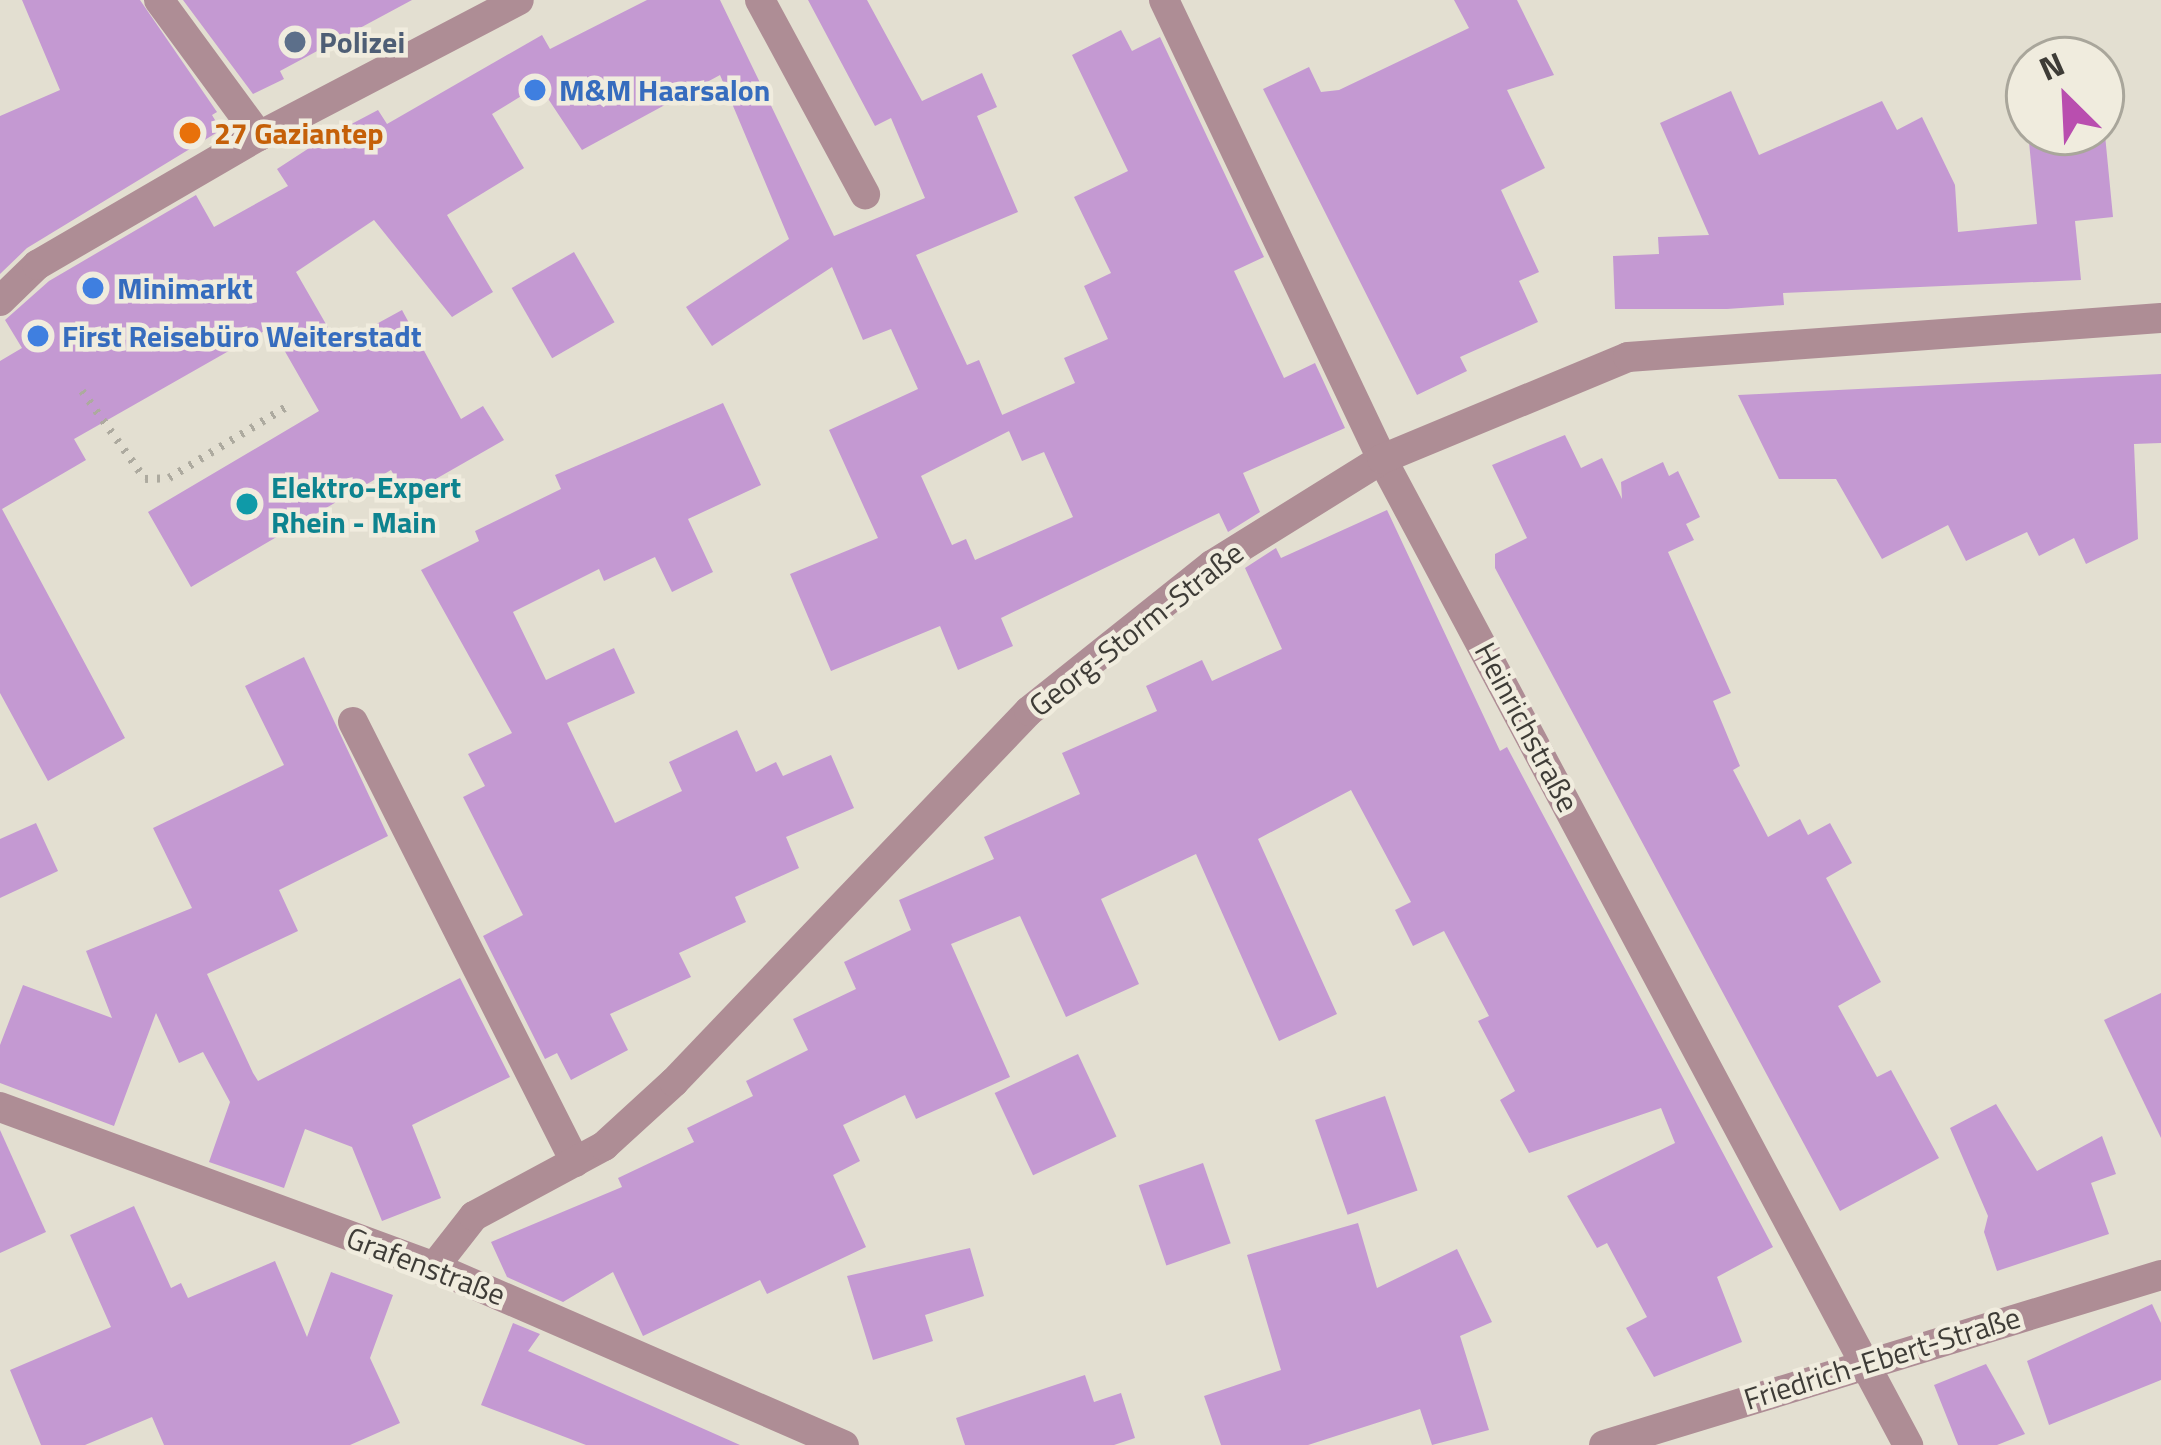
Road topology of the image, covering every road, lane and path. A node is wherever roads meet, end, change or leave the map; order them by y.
1 (158, 0) edge
2 (520, 0) edge
3 (760, 0) edge
4 (1165, 0) edge
5 (259, 136) junction
6 (865, 194) dead end
7 (0, 301) edge
8 (2161, 318) edge
9 (82, 391) dead end
10 (288, 406) dead end
11 (1382, 459) junction
12 (353, 722) dead end
13 (0, 1107) edge
14 (575, 1162) junction
15 (434, 1267) junction
16 (2161, 1275) edge
17 (1868, 1360) junction
18 (844, 1445) edge
19 (1604, 1445) edge
20 (1908, 1445) edge

1 - 5 street
2 - 5 street
3 - 6 street
4 - 11 street, Heinrichstraße
5 - 7 street
8 - 11 street, Georg-Storm-Straße
9 - 10 path
11 - 14 street, Georg-Storm-Straße
11 - 17 street, Heinrichstraße
12 - 14 street
13 - 15 street, Grafenstraße
14 - 15 street, Georg-Storm-Straße
15 - 18 street, Grafenstraße
16 - 17 street, Friedrich-Ebert-Straße
17 - 19 street, Friedrich-Ebert-Straße
17 - 20 street, Heinrichstraße

